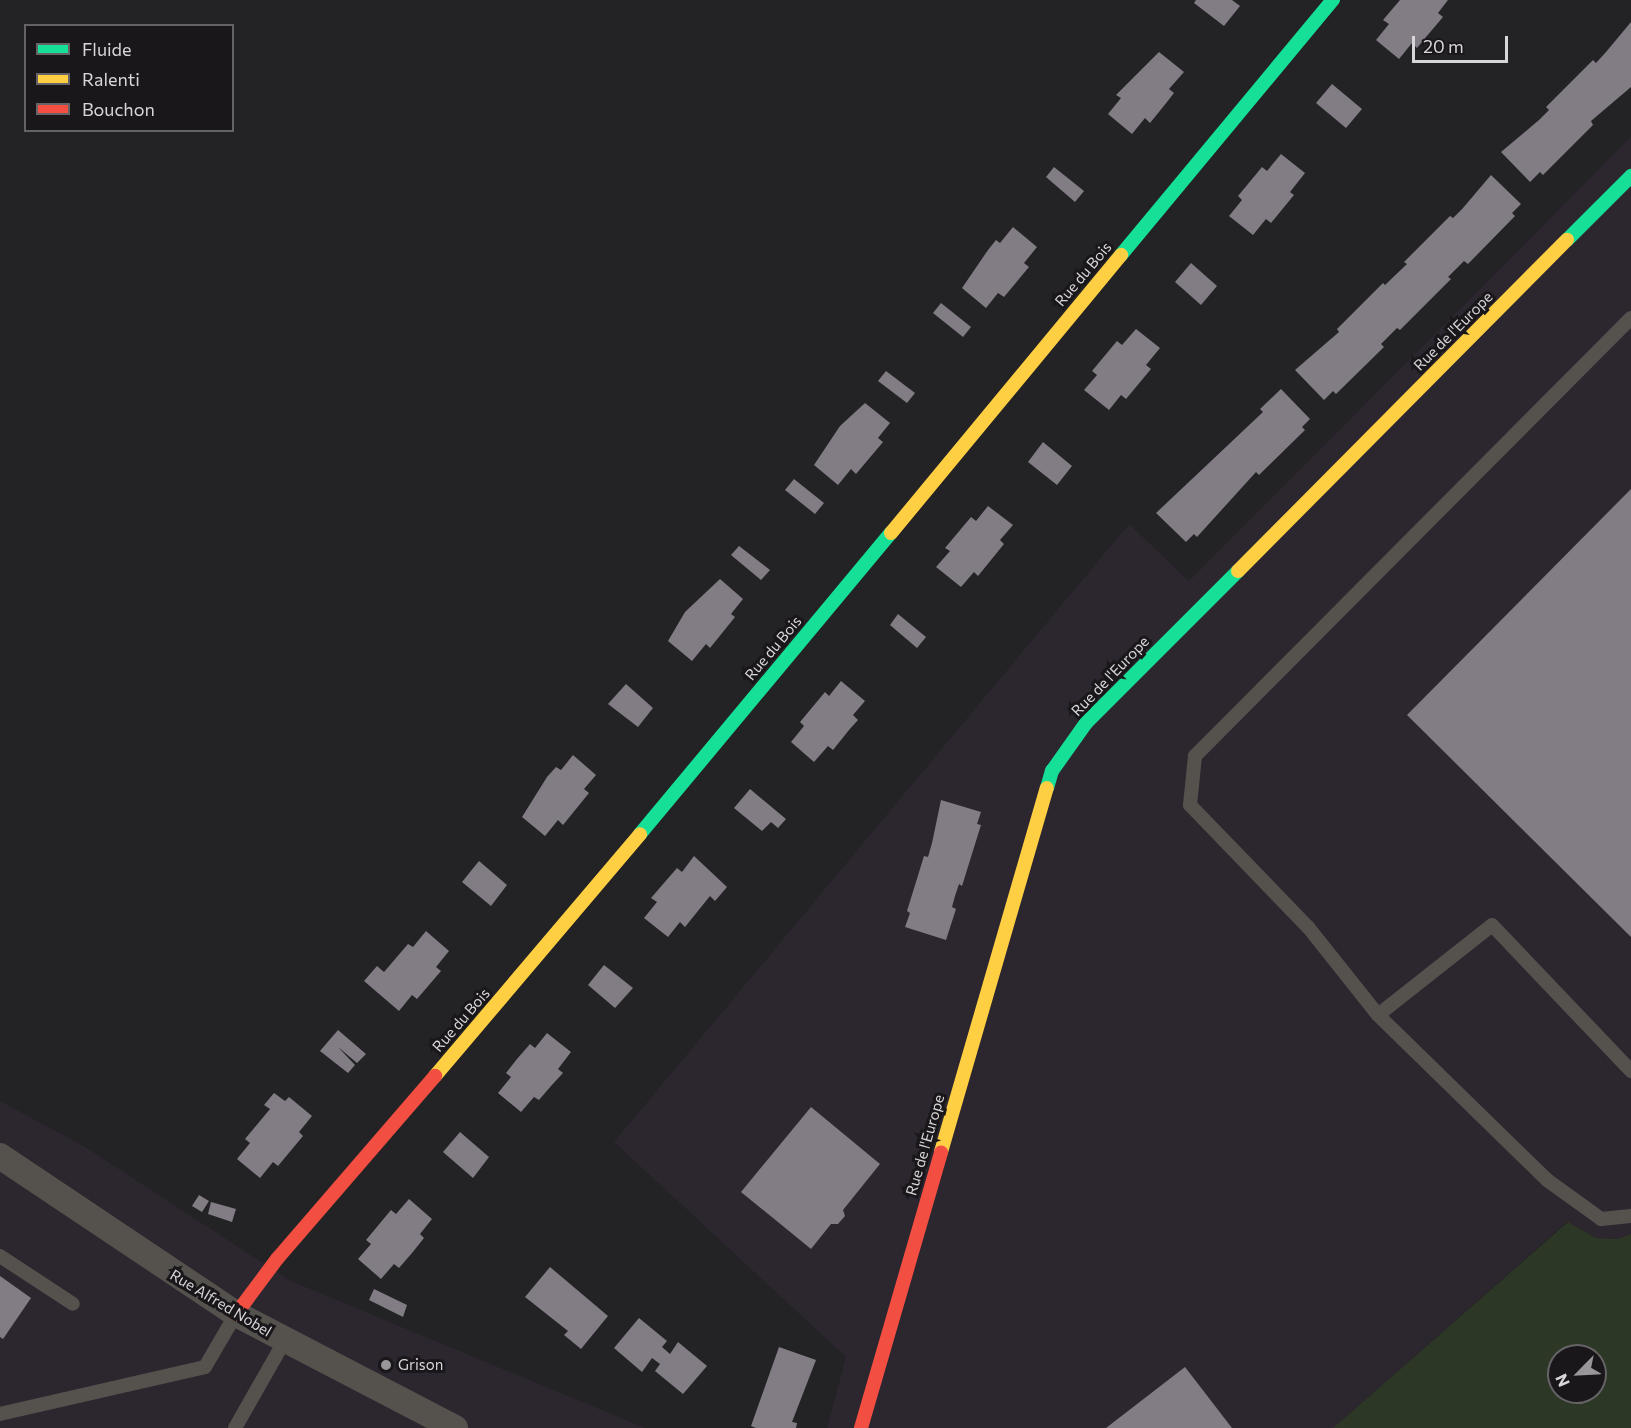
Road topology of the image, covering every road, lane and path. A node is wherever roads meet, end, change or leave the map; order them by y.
1 (1333, 0) edge
2 (1631, 176) edge
3 (1631, 318) edge
4 (1378, 1015) junction
5 (1631, 1071) edge
6 (0, 1156) edge
7 (1631, 1216) edge
8 (0, 1256) edge
9 (73, 1304) dead end
10 (236, 1314) junction
11 (285, 1340) junction
12 (0, 1414) edge
13 (235, 1428) edge
14 (455, 1428) edge
15 (861, 1428) edge

1 - 10 street, Rue du Bois
2 - 15 street, Rue de l'Europe
3 - 4 lane
4 - 5 lane
4 - 7 lane
6 - 10 street, Rue Alfred Nobel
8 - 9 lane
10 - 11 street, Rue Alfred Nobel
10 - 12 lane
11 - 13 lane
11 - 14 street, Rue Alfred Nobel

